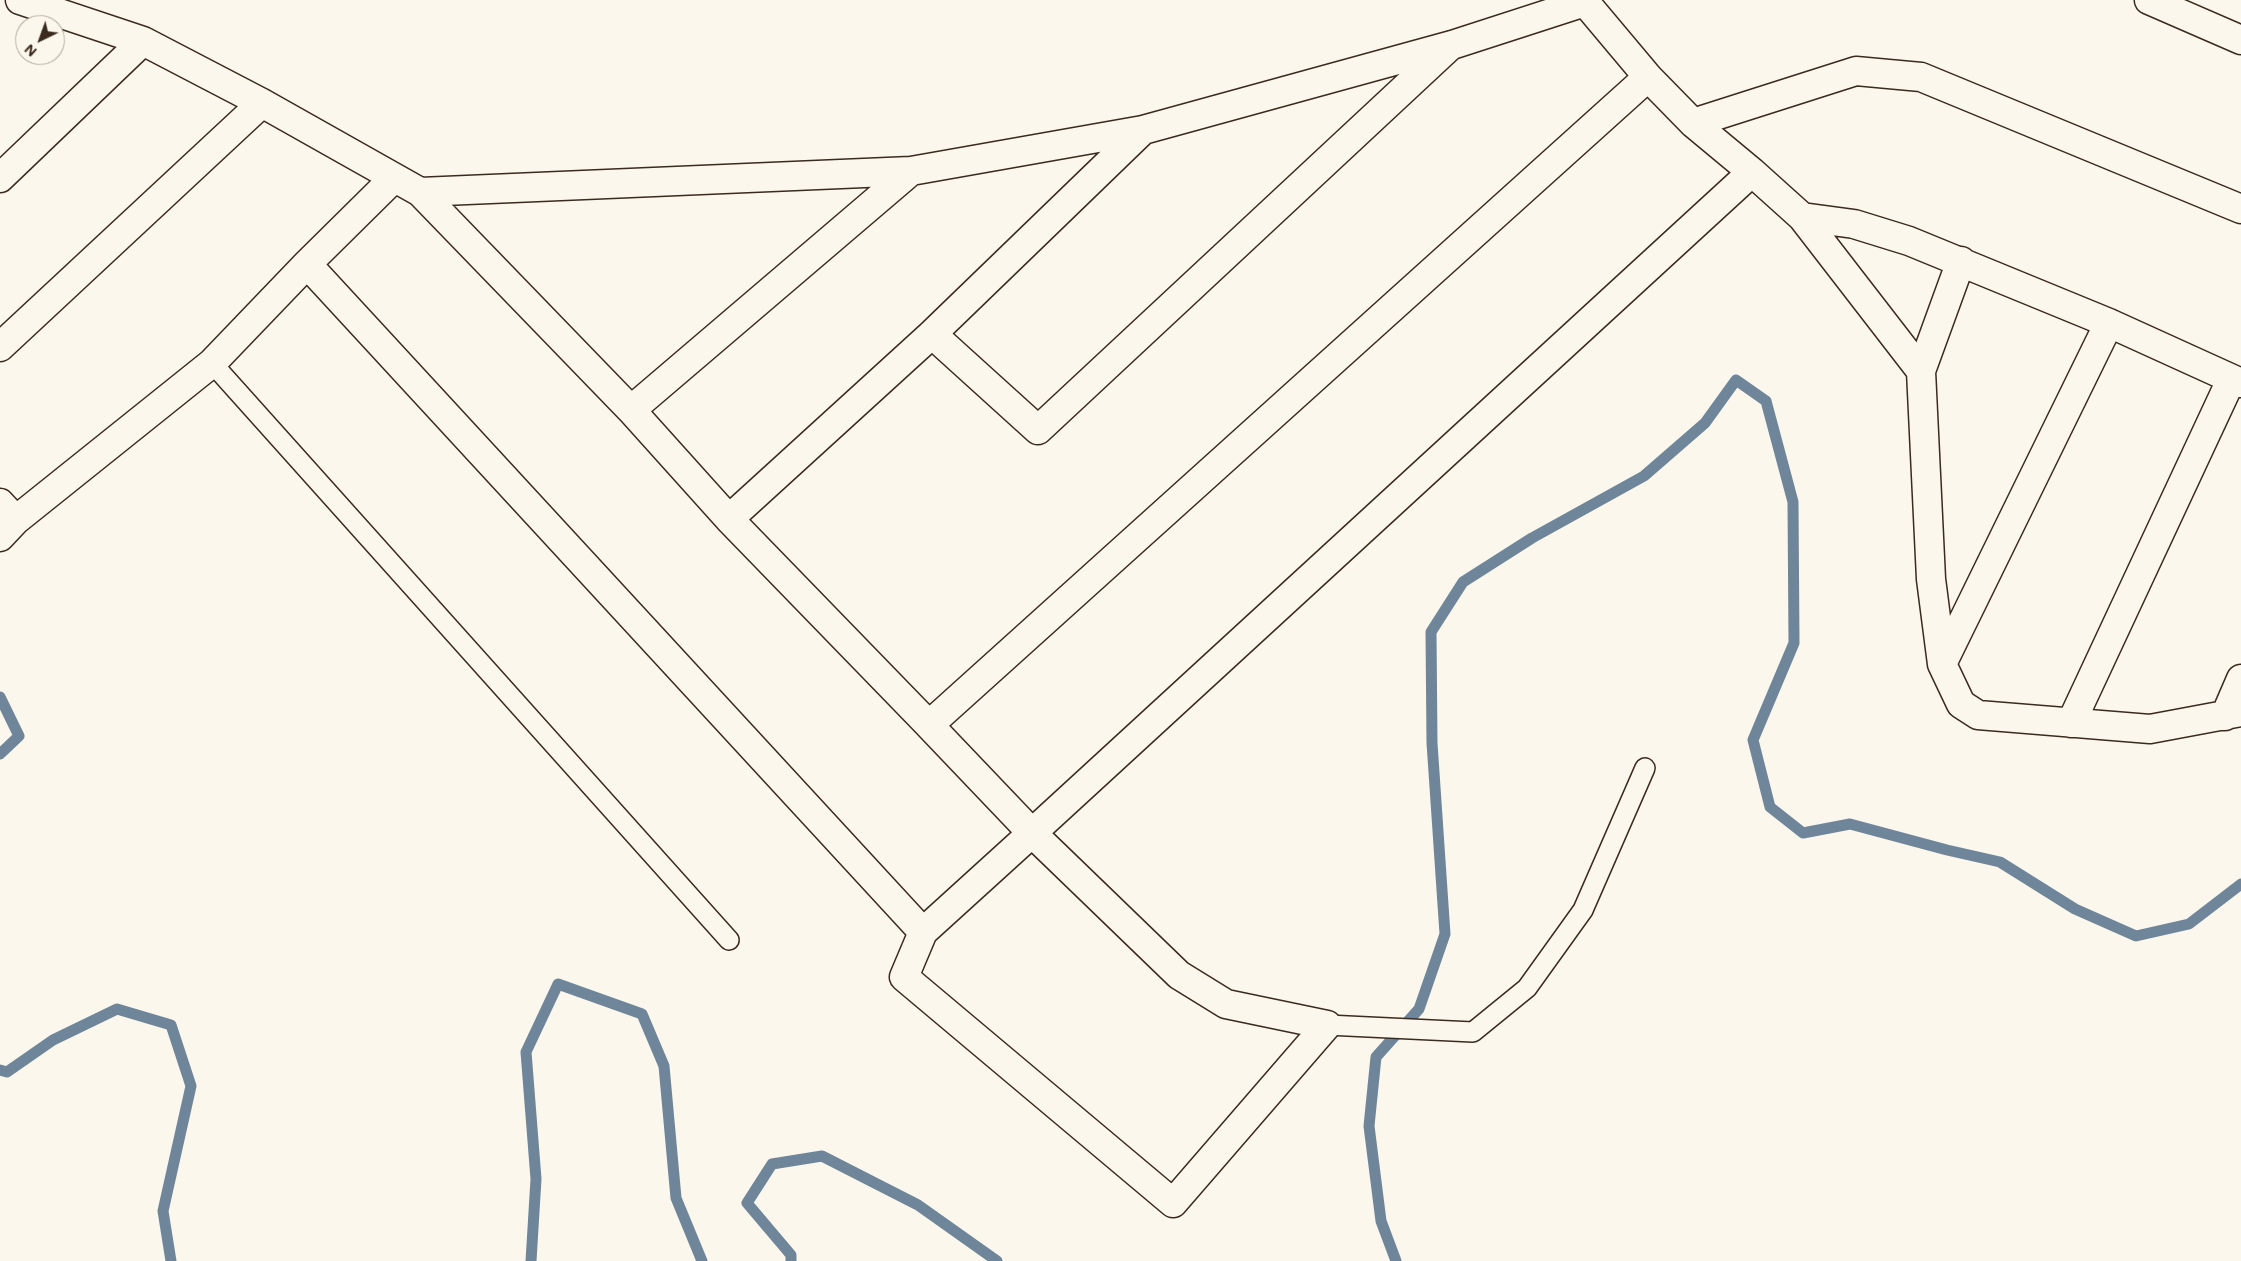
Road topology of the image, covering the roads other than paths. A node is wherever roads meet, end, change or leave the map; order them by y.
1 (20, 0) edge
2 (2149, 0) edge
3 (1589, 1) edge
4 (2241, 40) edge
5 (142, 42) junction
6 (1452, 45) junction
7 (1648, 77) junction
8 (262, 103) junction
9 (1693, 123) junction
10 (1143, 130) junction
11 (911, 171) junction
12 (1752, 172) junction
13 (0, 178) edge
14 (394, 178) junction
15 (420, 192) junction
16 (2241, 209) edge
17 (1802, 217) junction
18 (1961, 261) junction
19 (307, 264) junction
20 (2108, 323) junction
21 (932, 334) junction
22 (0, 347) edge
23 (212, 363) junction
24 (1921, 371) junction
25 (2236, 381) edge
26 (631, 410) junction
27 (729, 519) junction
28 (5, 520) edge
29 (1942, 664) junction
30 (2241, 679) edge
31 (2233, 714) edge
32 (2072, 723) junction
33 (929, 725) junction
34 (1645, 768) dead end
35 (1032, 833) junction
36 (923, 932) junction
37 (729, 940) dead end
38 (1327, 1024) junction

1 - 5 street
2 - 4 street
3 - 6 street
3 - 7 street
5 - 8 street
5 - 13 street
6 - 10 street
6 - 21 street
7 - 9 street
7 - 33 street
8 - 14 street
8 - 22 street
9 - 12 street
9 - 16 street
10 - 11 street
10 - 21 street
11 - 15 street
11 - 26 street
12 - 17 street
12 - 35 street
14 - 15 street
14 - 19 street
15 - 26 street
17 - 18 street
17 - 24 street
18 - 20 street
18 - 24 street
19 - 23 street
19 - 36 street
20 - 25 street
20 - 29 street
21 - 27 street
23 - 28 street
23 - 37 lane
24 - 29 street
25 - 32 street
26 - 27 street
27 - 33 street
29 - 32 street
30 - 31 street
31 - 32 street
33 - 35 street
34 - 38 lane
35 - 36 street
35 - 38 street
36 - 38 street

